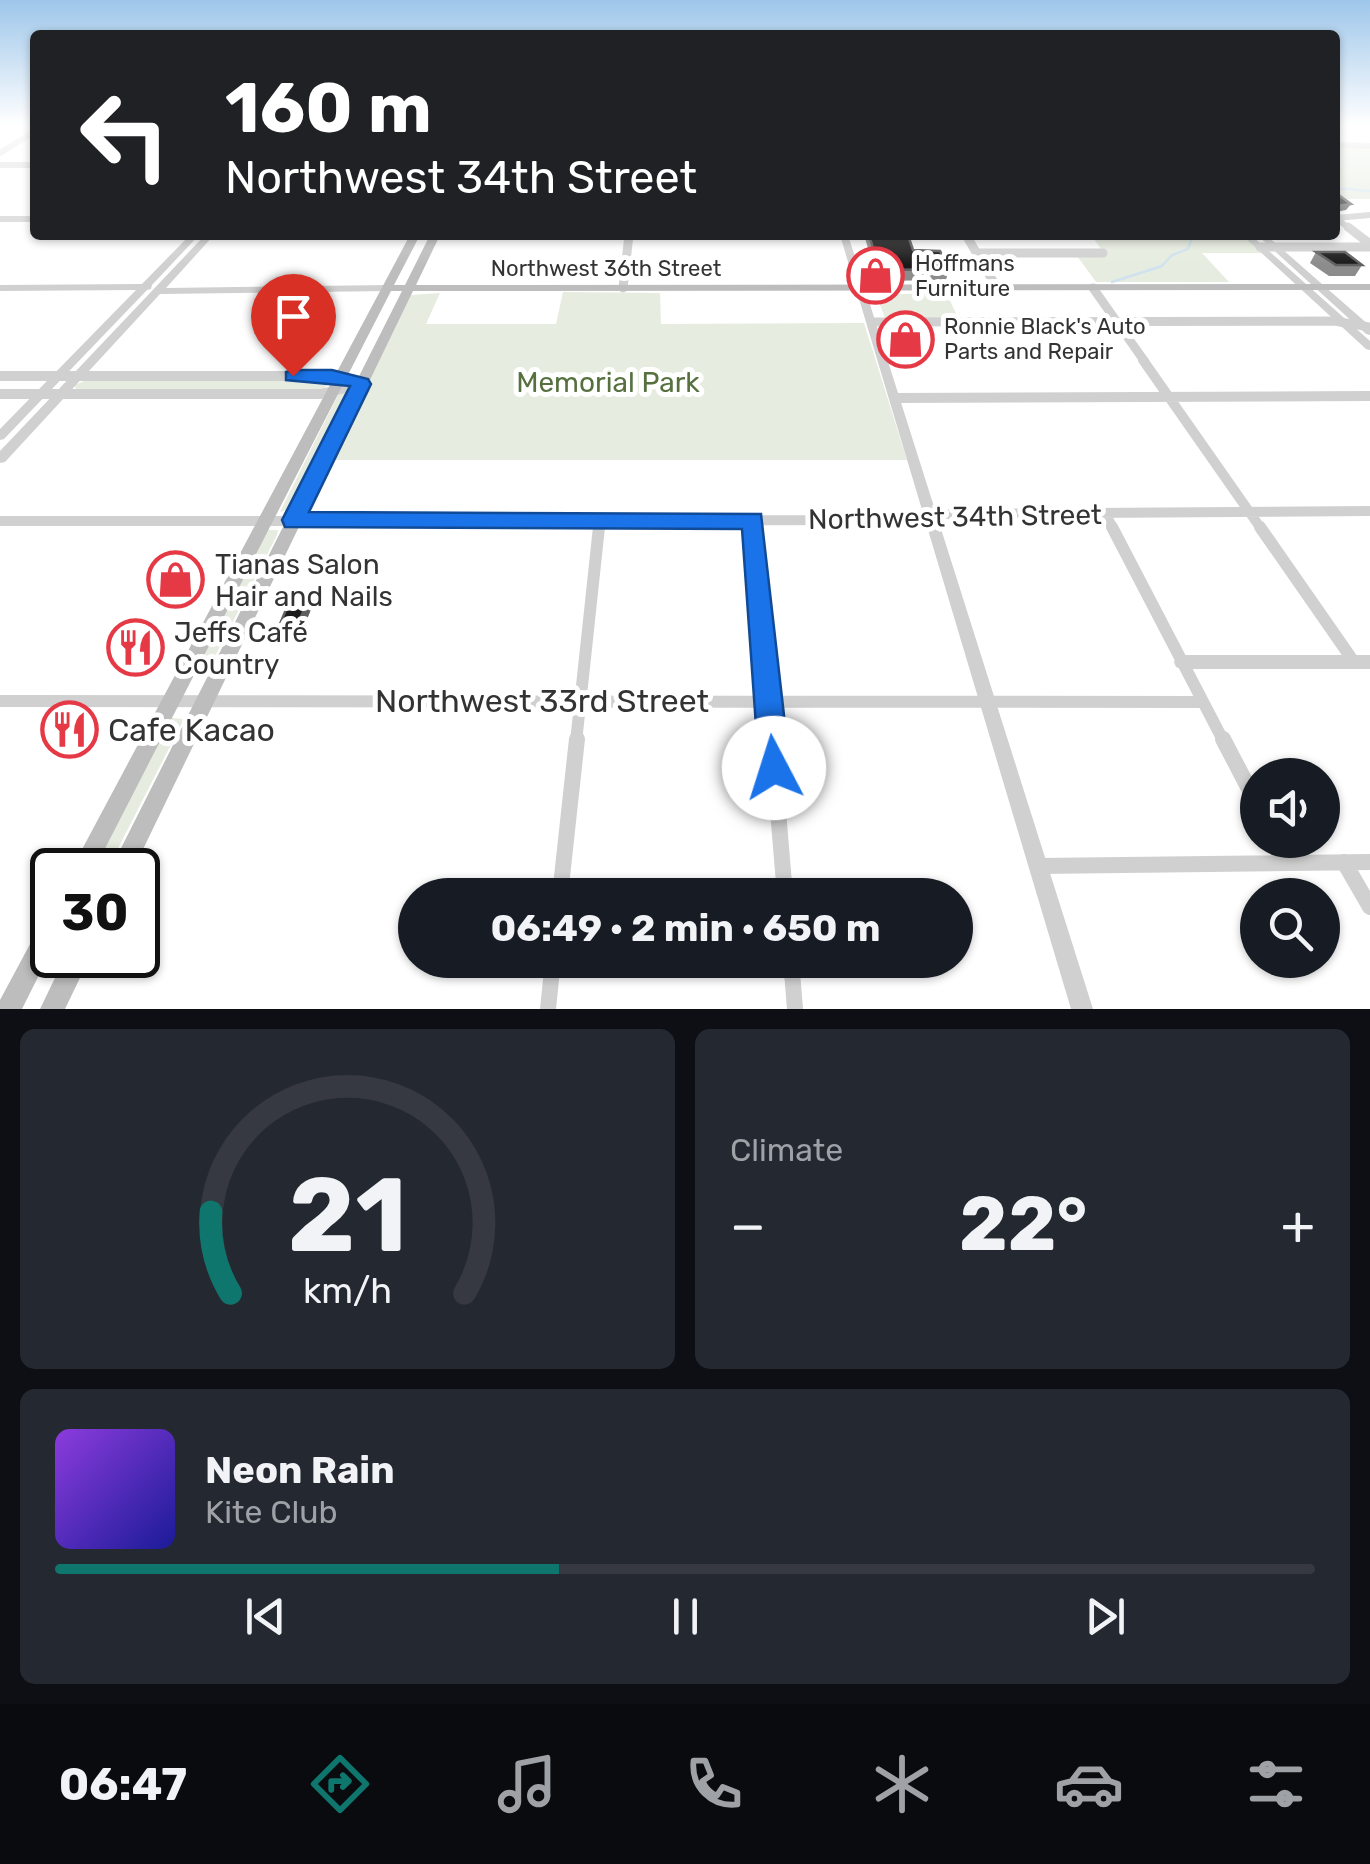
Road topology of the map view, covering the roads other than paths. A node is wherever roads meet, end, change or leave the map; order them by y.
1 (1370, 216) edge
2 (1340, 218) edge
3 (0, 219) edge
4 (30, 219) edge
5 (1340, 221) edge
6 (190, 240) edge
7 (205, 240) edge
8 (413, 240) edge
9 (432, 240) edge
10 (628, 240) edge
11 (846, 240) edge
12 (969, 240) edge
13 (1260, 241) edge
14 (1370, 246) edge
15 (1275, 247) junction
16 (977, 253) junction
17 (1103, 253) dead end
18 (1304, 287) junction
19 (1319, 287) junction
20 (1370, 287) edge
21 (0, 288) edge
22 (139, 288) junction
23 (389, 288) junction
24 (408, 288) junction
25 (623, 288) junction
26 (861, 288) junction
27 (997, 288) junction
28 (1093, 288) junction
29 (160, 289) junction
30 (1116, 321) junction
31 (872, 322) junction
32 (1343, 323) junction
33 (1368, 329) edge
34 (1370, 347) edge
35 (0, 376) edge
36 (58, 376) junction
37 (78, 376) junction
38 (362, 384) junction
39 (339, 385) junction
40 (0, 394) edge
41 (41, 394) junction
42 (61, 394) junction
43 (1166, 396) junction
44 (1370, 396) edge
45 (895, 398) junction
46 (0, 436) edge
47 (0, 459) edge
48 (1370, 511) edge
49 (1249, 512) junction
50 (1105, 513) junction
51 (930, 515) junction
52 (265, 520) junction
53 (294, 520) junction
54 (600, 520) junction
55 (753, 520) junction
56 (0, 521) edge
57 (1182, 662) junction
58 (1362, 662) edge
59 (170, 699) junction
60 (203, 699) junction
61 (0, 702) edge
62 (581, 702) junction
63 (769, 702) junction
64 (987, 702) junction
65 (1203, 702) junction
66 (1240, 772) edge
67 (93, 848) edge
68 (132, 848) edge
69 (1284, 858) edge
70 (1344, 862) junction
71 (1370, 862) edge
72 (1287, 863) junction
73 (1038, 866) junction
74 (562, 878) edge
75 (785, 878) edge
76 (1370, 907) edge
77 (30, 968) edge
78 (68, 978) edge
79 (551, 978) edge
80 (792, 978) edge
81 (8, 1009) edge
82 (52, 1009) edge
83 (548, 1009) edge
84 (795, 1009) edge
85 (1082, 1009) edge

1 - 2 street
3 - 4 street
5 - 14 street
6 - 22 street
7 - 29 street
8 - 23 main road
9 - 24 main road
10 - 25 street
11 - 26 street
12 - 16 street
13 - 15 street
13 - 18 street
14 - 15 street
15 - 19 street
16 - 17 street
16 - 27 street
18 - 19 main road
18 - 28 main road
18 - 32 street
19 - 20 main road
19 - 33 street
21 - 22 street, Northwest 36th Street
22 - 29 street, Northwest 36th Street
22 - 36 street
23 - 24 main road, Northwest 36th Street
23 - 29 street, Northwest 36th Street
23 - 39 main road
24 - 25 main road, Northwest 36th Street
24 - 38 main road
25 - 26 main road, Northwest 36th Street
26 - 27 main road, Northwest 36th Street
26 - 31 street
27 - 28 main road
28 - 30 street
29 - 37 street
30 - 31 street
30 - 32 street
30 - 43 street
31 - 45 street
32 - 33 street
32 - 34 street
35 - 36 street
36 - 37 street
36 - 41 street
37 - 39 street
37 - 42 street
38 - 39 street
38 - 53 main road
39 - 42 street
39 - 52 main road
40 - 41 street
41 - 42 street
41 - 46 street
42 - 47 street
43 - 44 street
43 - 45 street
43 - 49 street
45 - 51 street
48 - 49 street, Northwest 34th Street
49 - 50 street, Northwest 34th Street
49 - 58 street
50 - 51 street, Northwest 34th Street
50 - 57 street
51 - 55 street, Northwest 34th Street
51 - 64 street
52 - 53 street, Northwest 34th Street
52 - 56 street, Northwest 34th Street
52 - 59 main road
53 - 54 street, Northwest 34th Street
53 - 60 main road
54 - 55 street, Northwest 34th Street
54 - 62 street
55 - 63 street
57 - 58 street
57 - 65 street
59 - 60 street, Northwest 33rd Street
59 - 61 street, Northwest 33rd Street
59 - 67 main road
60 - 62 street, Northwest 33rd Street
60 - 68 main road
62 - 63 street, Northwest 33rd Street
62 - 74 street
63 - 64 street, Northwest 33rd Street
63 - 75 street
64 - 65 street, Northwest 33rd Street
64 - 73 street
65 - 66 street
69 - 72 street
70 - 71 street
70 - 72 street
70 - 76 street
72 - 73 street
73 - 85 street
77 - 81 main road
78 - 82 main road
79 - 83 street
80 - 84 street

